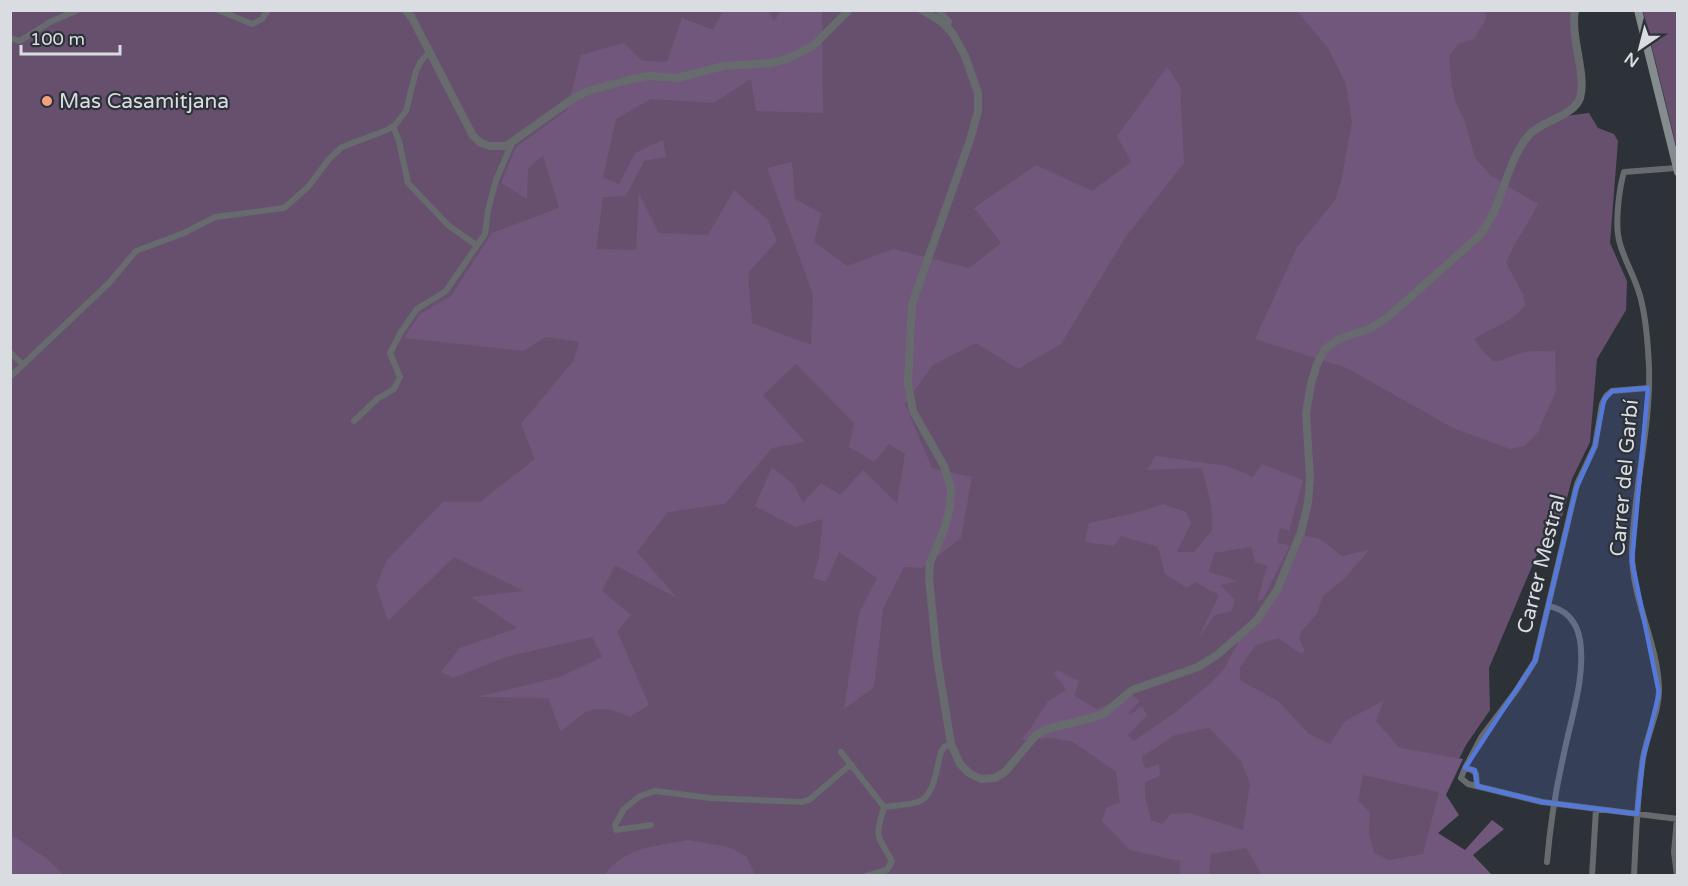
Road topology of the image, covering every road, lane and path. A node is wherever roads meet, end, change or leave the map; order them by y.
1 (78, 10) edge
2 (218, 10) edge
3 (268, 10) edge
4 (406, 10) edge
5 (849, 10) edge
6 (922, 10) edge
7 (938, 10) edge
8 (1575, 10) edge
9 (1638, 10) edge
10 (948, 28) junction
11 (10, 38) edge
12 (430, 52) junction
13 (393, 126) junction
14 (512, 143) junction
15 (1677, 170) edge
16 (477, 245) junction
17 (10, 352) edge
18 (23, 365) junction
19 (10, 377) edge
20 (1648, 388) junction
21 (354, 420) dead end
22 (1548, 606) junction
23 (951, 744) junction
24 (841, 752) dead end
25 (851, 764) junction
26 (1465, 768) junction
27 (1477, 786) junction
28 (1553, 804) junction
29 (884, 807) junction
30 (1596, 808) junction
31 (1637, 814) junction
32 (1677, 819) edge
33 (651, 825) dead end
34 (1547, 862) dead end
35 (866, 876) edge
36 (1592, 876) edge
37 (1634, 876) edge
38 (1677, 876) edge

1 - 11 street
2 - 3 street
4 - 12 street
5 - 14 street
6 - 10 street
7 - 10 street
8 - 23 street
9 - 15 main road
10 - 23 street
12 - 13 street
12 - 14 street
13 - 16 street
13 - 18 street
14 - 16 street
15 - 20 street, Carrer del Garbí
16 - 21 street
17 - 18 street
18 - 19 street
20 - 22 street, Carrer Mestral
20 - 31 street, Carrer del Garbí
22 - 26 street, Carrer Mestral
22 - 28 street
23 - 29 street
24 - 25 street
25 - 29 street
25 - 33 street
26 - 27 street
26 - 27 street
27 - 28 street
28 - 30 street
28 - 34 street
29 - 35 street
30 - 31 street
30 - 36 street
31 - 32 street
31 - 37 street, Carrer del Garbí
32 - 38 street

